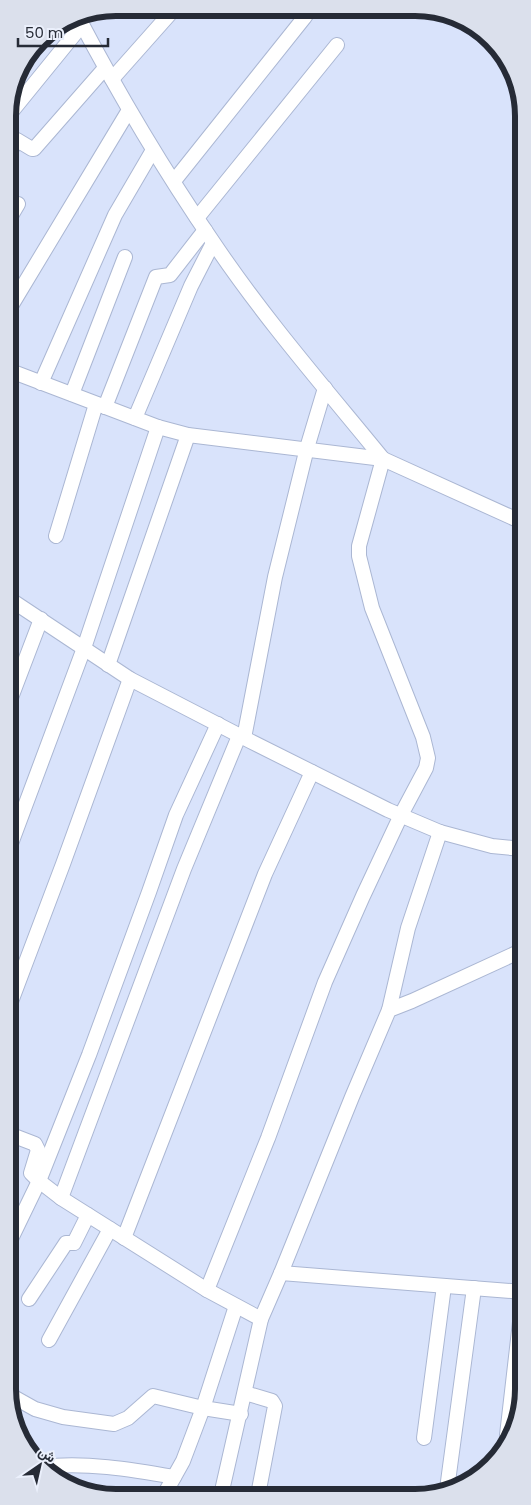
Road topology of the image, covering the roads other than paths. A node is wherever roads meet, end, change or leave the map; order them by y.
1 (167, 16) edge
2 (305, 16) edge
3 (81, 23) edge
4 (75, 26) edge
5 (337, 45) dead end
6 (108, 74) junction
7 (17, 104) edge
8 (129, 110) junction
9 (17, 140) edge
10 (153, 150) junction
11 (174, 181) junction
12 (18, 204) dead end
13 (16, 207) edge
14 (197, 218) junction
15 (205, 230) junction
16 (213, 243) junction
17 (125, 256) dead end
18 (16, 298) edge
19 (16, 373) edge
20 (41, 383) junction
21 (325, 388) junction
22 (72, 394) junction
23 (101, 405) junction
24 (135, 418) junction
25 (158, 427) junction
26 (188, 435) junction
27 (307, 448) junction
28 (383, 459) junction
29 (515, 519) edge
30 (56, 536) dead end
31 (16, 603) edge
32 (41, 619) junction
33 (84, 648) junction
34 (108, 665) junction
35 (130, 679) junction
36 (16, 685) edge
37 (218, 724) junction
38 (242, 737) junction
39 (312, 772) junction
40 (401, 815) junction
41 (16, 830) edge
42 (440, 832) junction
43 (515, 848) edge
44 (515, 954) edge
45 (16, 988) edge
46 (389, 1010) junction
47 (16, 1137) edge
48 (39, 1182) junction
49 (61, 1198) junction
50 (88, 1215) junction
51 (16, 1229) edge
52 (110, 1230) junction
53 (124, 1238) junction
54 (281, 1273) junction
55 (444, 1286) junction
56 (474, 1288) junction
57 (207, 1290) junction
58 (515, 1291) edge
59 (29, 1299) dead end
60 (236, 1306) junction
61 (261, 1318) junction
62 (49, 1340) dead end
63 (515, 1366) edge
64 (245, 1393) junction
65 (17, 1399) edge
66 (203, 1408) junction
67 (241, 1414) junction
68 (508, 1423) edge
69 (424, 1438) dead end
70 (53, 1467) edge
71 (174, 1477) junction
72 (448, 1483) edge
73 (168, 1489) edge
74 (222, 1489) edge
75 (259, 1489) edge

1 - 6 street
2 - 11 street
3 - 6 street
4 - 7 street
5 - 14 street
6 - 8 street
6 - 9 street
8 - 10 street
8 - 18 street
10 - 11 street
10 - 20 street
11 - 14 street
12 - 13 street
14 - 15 street
15 - 16 street
15 - 23 street
16 - 21 street
16 - 24 street
17 - 22 street
19 - 20 street
20 - 22 street
21 - 27 street
21 - 28 street
22 - 23 street
23 - 24 street
23 - 30 street
24 - 25 street
25 - 26 street
25 - 33 street
26 - 27 street
26 - 34 street
27 - 28 street
27 - 38 street
28 - 29 street
28 - 40 street
31 - 32 street
32 - 33 street
32 - 36 street
33 - 34 street
33 - 41 street
34 - 35 street
35 - 37 street
35 - 45 street
37 - 38 street
37 - 48 street
38 - 39 street
38 - 49 street
39 - 40 street
39 - 53 street
40 - 42 street
40 - 57 street
42 - 43 street
42 - 46 street
44 - 46 street
46 - 54 street
47 - 48 street
48 - 49 street
48 - 51 street
49 - 50 street
50 - 52 street
50 - 59 street
52 - 53 street
52 - 62 street
53 - 57 street
54 - 55 street
54 - 61 street
55 - 56 street
55 - 69 street
56 - 58 street
56 - 72 street
57 - 60 street
60 - 61 street
60 - 66 street
61 - 64 street
63 - 68 street
64 - 67 street
64 - 75 street
65 - 66 street
66 - 67 street
66 - 71 street
67 - 74 street
70 - 71 street
71 - 73 street

